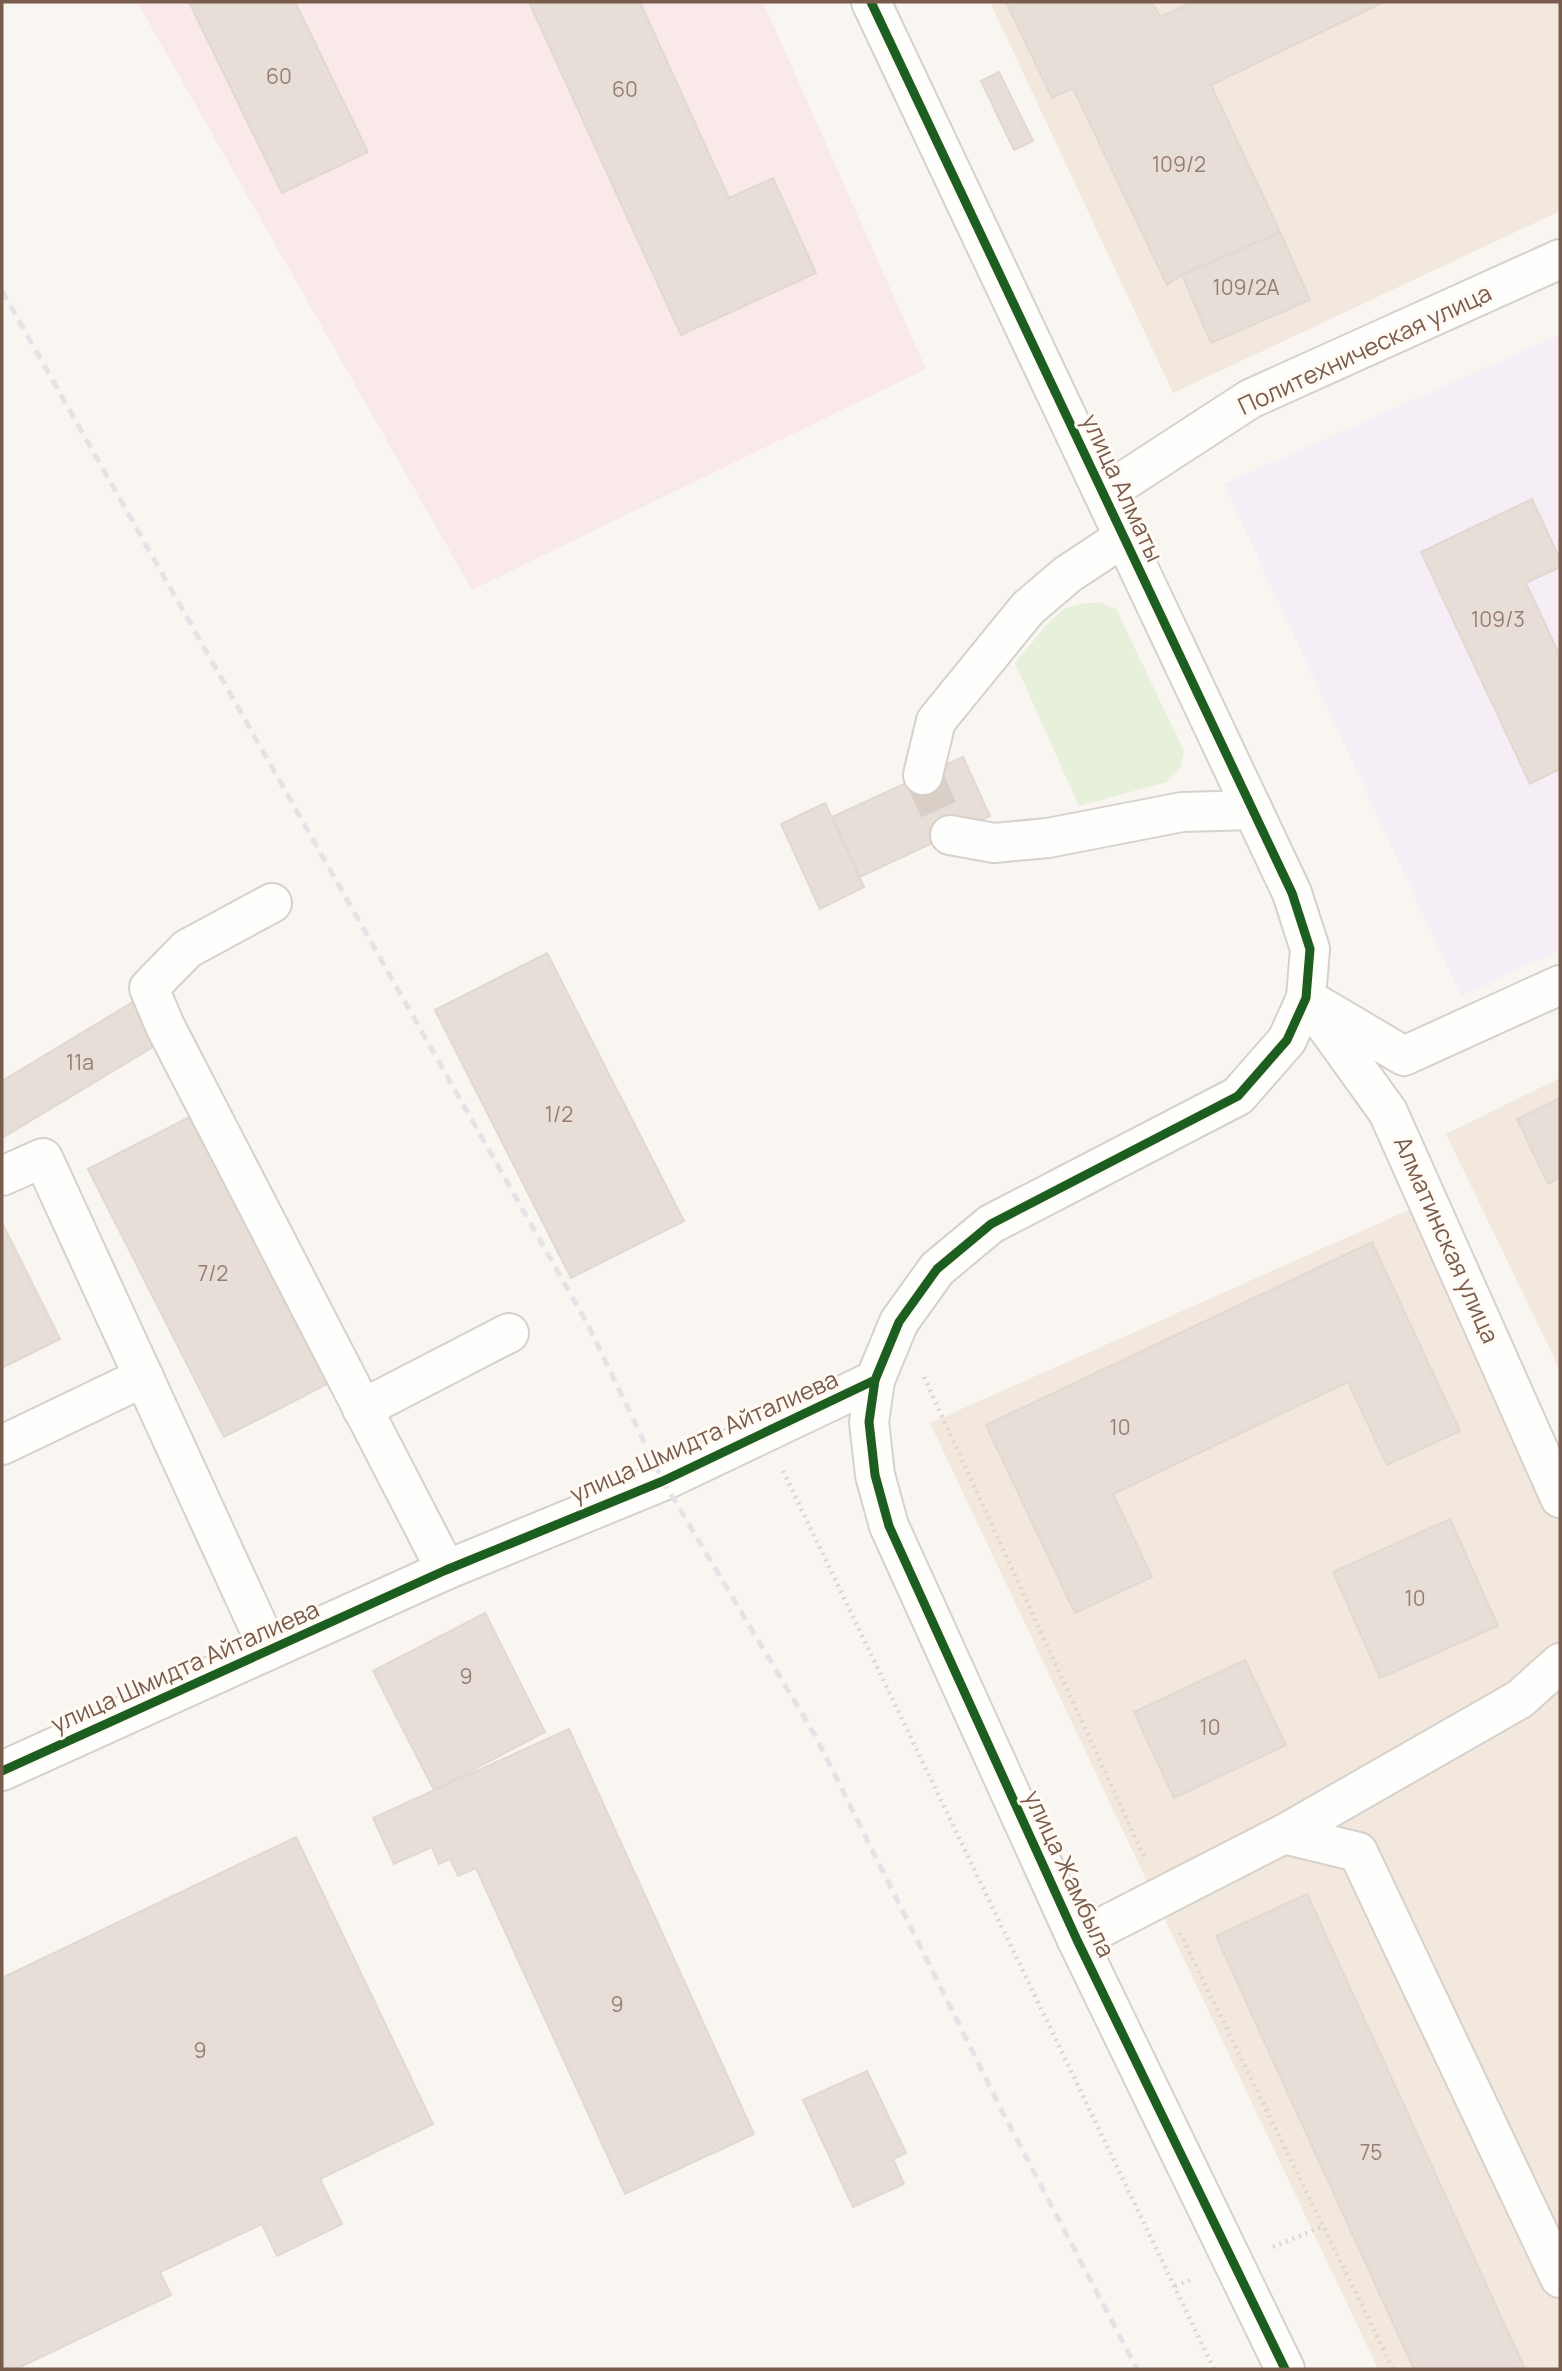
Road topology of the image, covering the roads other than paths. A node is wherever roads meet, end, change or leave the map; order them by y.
1 (872, 2) edge
2 (1560, 260) edge
3 (1104, 494) junction
4 (1124, 537) junction
5 (923, 775) tunnel mouth
6 (1253, 810) junction
7 (950, 835) dead end
8 (272, 902) dead end
9 (1560, 985) edge
10 (1306, 998) junction
11 (2, 1176) edge
12 (509, 1333) dead end
13 (144, 1377) junction
14 (875, 1380) junction
15 (362, 1409) junction
16 (2, 1445) edge
17 (1560, 1498) edge
18 (446, 1570) junction
19 (269, 1650) junction
20 (1560, 1662) edge
21 (2, 1771) edge
22 (1284, 1834) junction
23 (1077, 1940) junction
24 (1560, 2278) edge
25 (1285, 2369) edge

1 - 3 street, улица Алматы
2 - 3 street, Политехническая улица
3 - 4 street, улица Алматы
4 - 5 street
4 - 6 street, улица Алматы
6 - 7 street
6 - 10 street, улица Алматы
8 - 15 street
9 - 10 street
10 - 14 street, улица Шмидта Айталиева
10 - 17 street, Алматинская улица
11 - 13 street
12 - 15 street
13 - 16 street
13 - 19 street
14 - 18 street, улица Шмидта Айталиева
14 - 23 street, улица Жамбыла
15 - 18 street
18 - 19 street, улица Шмидта Айталиева
19 - 21 street, улица Шмидта Айталиева
20 - 22 street
22 - 23 street
22 - 24 street
23 - 25 street, улица Жамбыла

